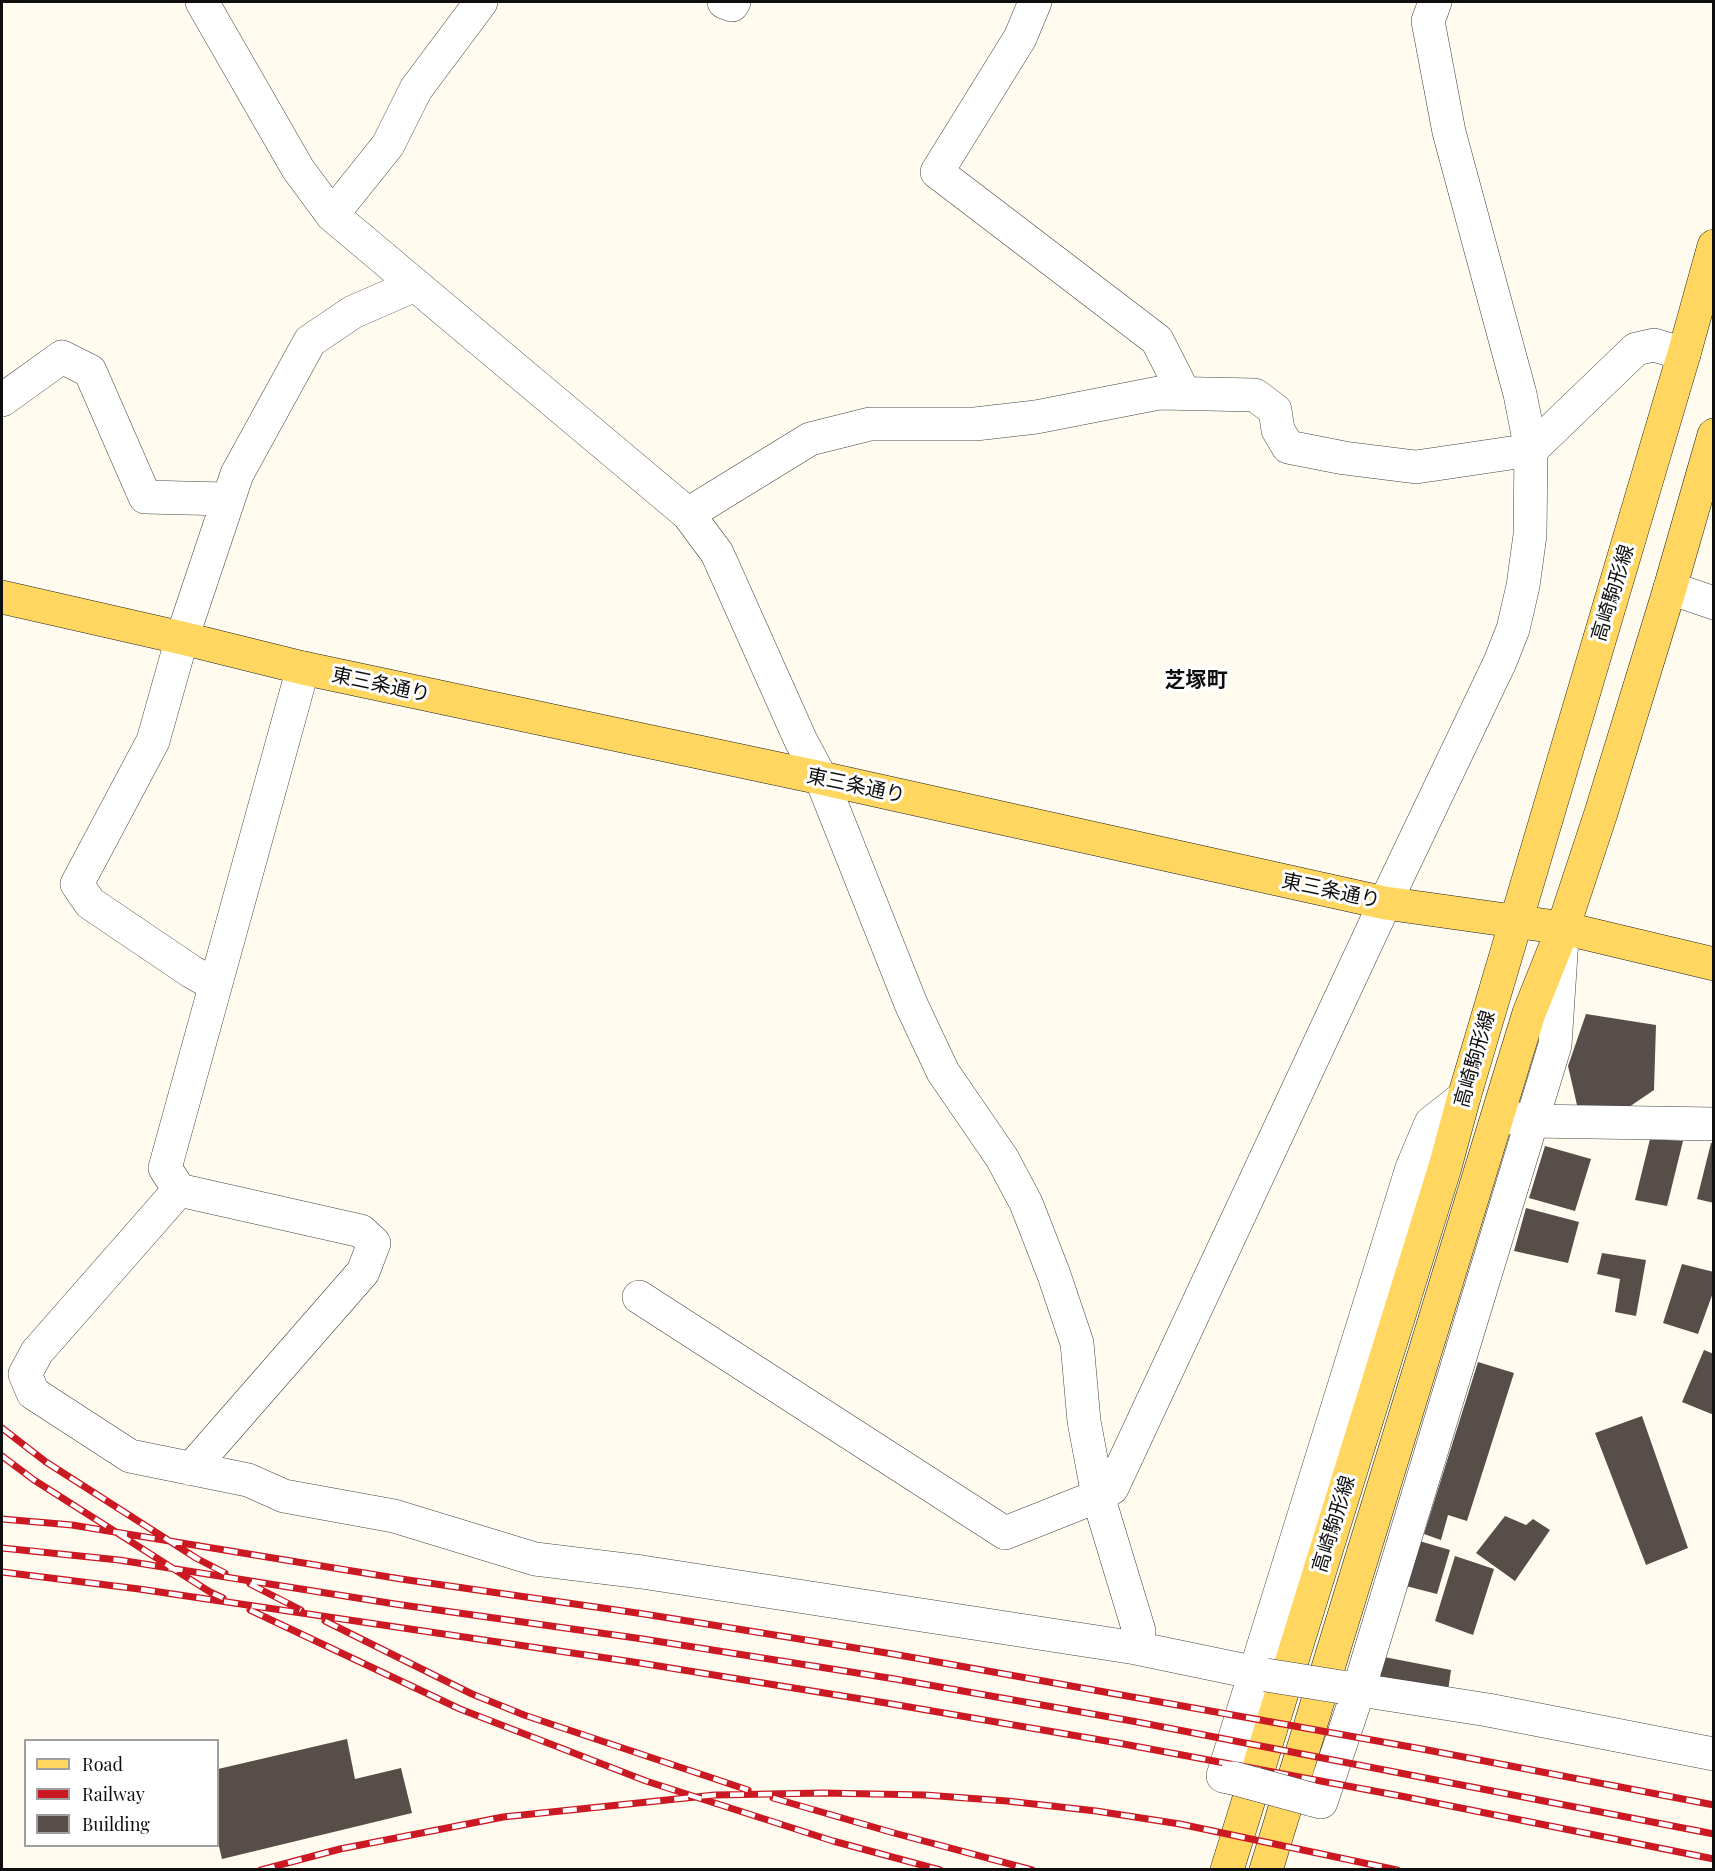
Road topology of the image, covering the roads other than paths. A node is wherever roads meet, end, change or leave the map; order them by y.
1 (202, 2) edge
2 (481, 2) edge
3 (724, 2) edge
4 (734, 2) edge
5 (1035, 2) edge
6 (1435, 2) edge
7 (332, 215) junction
8 (1713, 246) edge
9 (415, 285) junction
10 (1684, 354) junction
11 (1184, 393) junction
12 (2, 400) edge
13 (1713, 435) edge
14 (1531, 450) junction
15 (227, 499) junction
16 (688, 514) junction
17 (1670, 588) junction
18 (2, 597) edge
19 (1713, 603) edge
20 (183, 638) junction
21 (303, 668) junction
22 (820, 778) junction
23 (1385, 903) junction
24 (1516, 921) junction
25 (1563, 928) junction
26 (1713, 964) edge
27 (215, 985) junction
28 (1464, 1097) junction
29 (1497, 1116) junction
30 (1531, 1121) junction
31 (1713, 1124) edge
32 (179, 1190) junction
33 (639, 1297) dead end
34 (191, 1469) junction
35 (1098, 1496) junction
36 (1136, 1648) junction
37 (1261, 1674) junction
38 (1350, 1688) junction
39 (1713, 1754) edge
40 (1227, 1869) edge
41 (1266, 1869) edge

1 - 7 street
2 - 7 street
3 - 4 street
5 - 11 street
6 - 14 street
7 - 9 street
8 - 10 main road, 高崎駒形線
9 - 15 street
9 - 16 street
10 - 14 street
10 - 24 main road, 高崎駒形線
11 - 14 street
11 - 16 street
12 - 15 street
13 - 17 main road, 高崎駒形線
14 - 23 street
15 - 20 street
16 - 22 street
17 - 19 street
17 - 25 main road, 高崎駒形線
18 - 20 main road, 東三条通り
20 - 21 main road, 東三条通り
20 - 27 street
21 - 22 main road, 東三条通り
21 - 27 street
22 - 23 main road, 東三条通り
22 - 35 street
23 - 24 main road, 東三条通り
23 - 35 street
24 - 25 main road, 東三条通り
24 - 28 main road, 高崎駒形線
25 - 26 main road, 東三条通り
25 - 29 main road, 高崎駒形線
25 - 30 street
27 - 32 street
28 - 37 street
28 - 40 main road, 高崎駒形線
29 - 30 street
29 - 41 main road, 高崎駒形線
30 - 31 street
30 - 38 street
32 - 34 street
32 - 34 street
33 - 35 street
34 - 36 street
35 - 36 street
36 - 37 street
37 - 38 street, bridge
37 - 38 street, bridge
38 - 39 street

